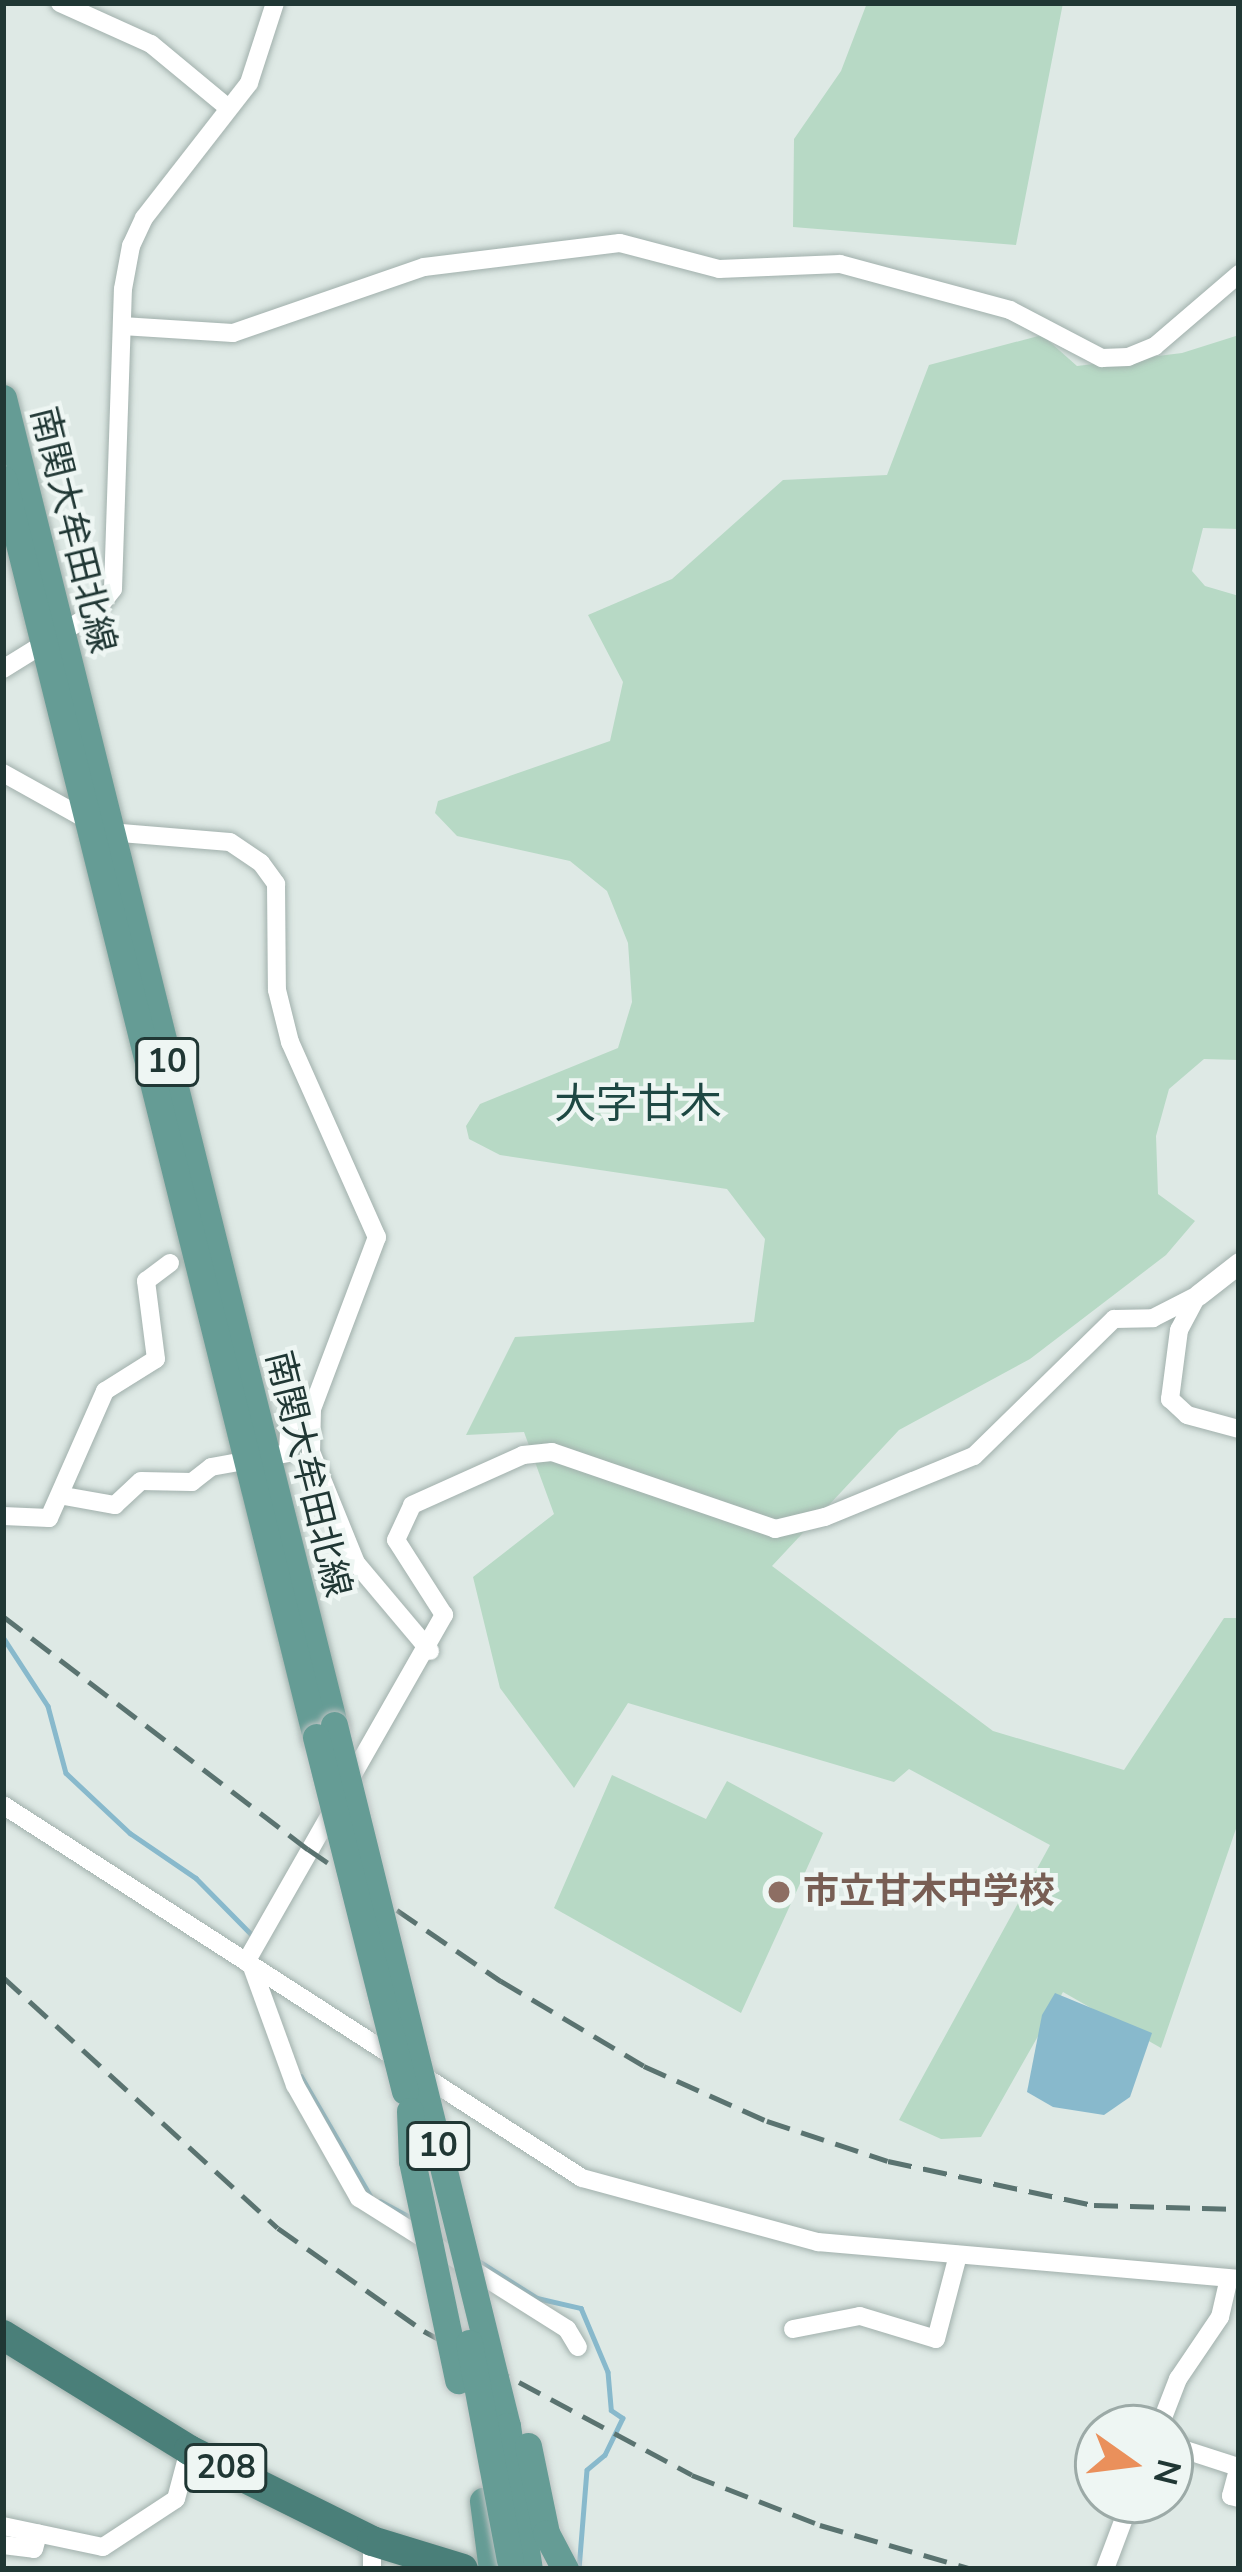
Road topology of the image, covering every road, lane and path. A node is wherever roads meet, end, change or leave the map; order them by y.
1 (60, 3) edge
2 (275, 3) edge
3 (226, 106) junction
4 (1239, 274) edge
5 (122, 326) junction
6 (3, 398) edge
7 (3, 479) edge
8 (53, 639) junction
9 (3, 668) edge
10 (3, 772) edge
11 (85, 813) junction
12 (109, 832) junction
13 (170, 1262) dead end
14 (1239, 1263) edge
15 (1198, 1295) junction
16 (312, 1409) junction
17 (1239, 1429) edge
18 (257, 1461) junction
19 (64, 1496) junction
20 (3, 1516) edge
21 (430, 1651) junction
22 (325, 1731) junction
23 (3, 1805) edge
24 (249, 1965) junction
25 (410, 2111) junction
26 (447, 2184) junction
27 (958, 2255) junction
28 (1234, 2279) edge
29 (793, 2329) dead end
30 (3, 2335) edge
31 (578, 2348) dead end
32 (1168, 2404) edge
33 (189, 2450) junction
34 (1194, 2453) edge
35 (1239, 2467) edge
36 (1239, 2498) edge
37 (1122, 2524) edge
38 (3, 2526) edge
39 (38, 2534) junction
40 (3, 2545) edge
41 (372, 2555) edge
42 (464, 2569) edge
43 (492, 2569) edge
44 (512, 2569) edge
45 (529, 2569) edge
46 (565, 2569) edge
47 (1105, 2569) edge

1 - 3 street
2 - 3 street
3 - 5 street
4 - 5 street
5 - 8 street
6 - 8 main road, 南関大牟田北線 / 10
7 - 8 main road, 南関大牟田北線 / 10
8 - 9 street
8 - 11 main road, 南関大牟田北線 / 10
8 - 12 main road, 南関大牟田北線 / 10
10 - 11 street
11 - 12 street
11 - 18 main road, 南関大牟田北線 / 10
12 - 16 street
12 - 18 main road, 南関大牟田北線 / 10
13 - 19 street
14 - 15 street
15 - 17 street
15 - 21 street
16 - 18 street
16 - 21 street
18 - 19 street
18 - 22 main road, 南関大牟田北線 / 10
19 - 20 street
21 - 24 street
22 - 25 main road, 南関大牟田北線 / 10, bridge
22 - 26 main road, 南関大牟田北線 / 10, bridge
23 - 24 street
24 - 27 street
24 - 31 street
25 - 43 main road, bridge
25 - 44 main road, 南関大牟田北線 / 10, bridge
26 - 45 main road, 南関大牟田北線 / 10, bridge
26 - 46 main road, bridge
27 - 28 street
27 - 29 street
28 - 32 street
30 - 33 highway, 208
33 - 39 street
33 - 41 highway, 208
34 - 35 street
35 - 36 street
37 - 47 street
38 - 39 street
39 - 40 street
41 - 42 highway, 208

